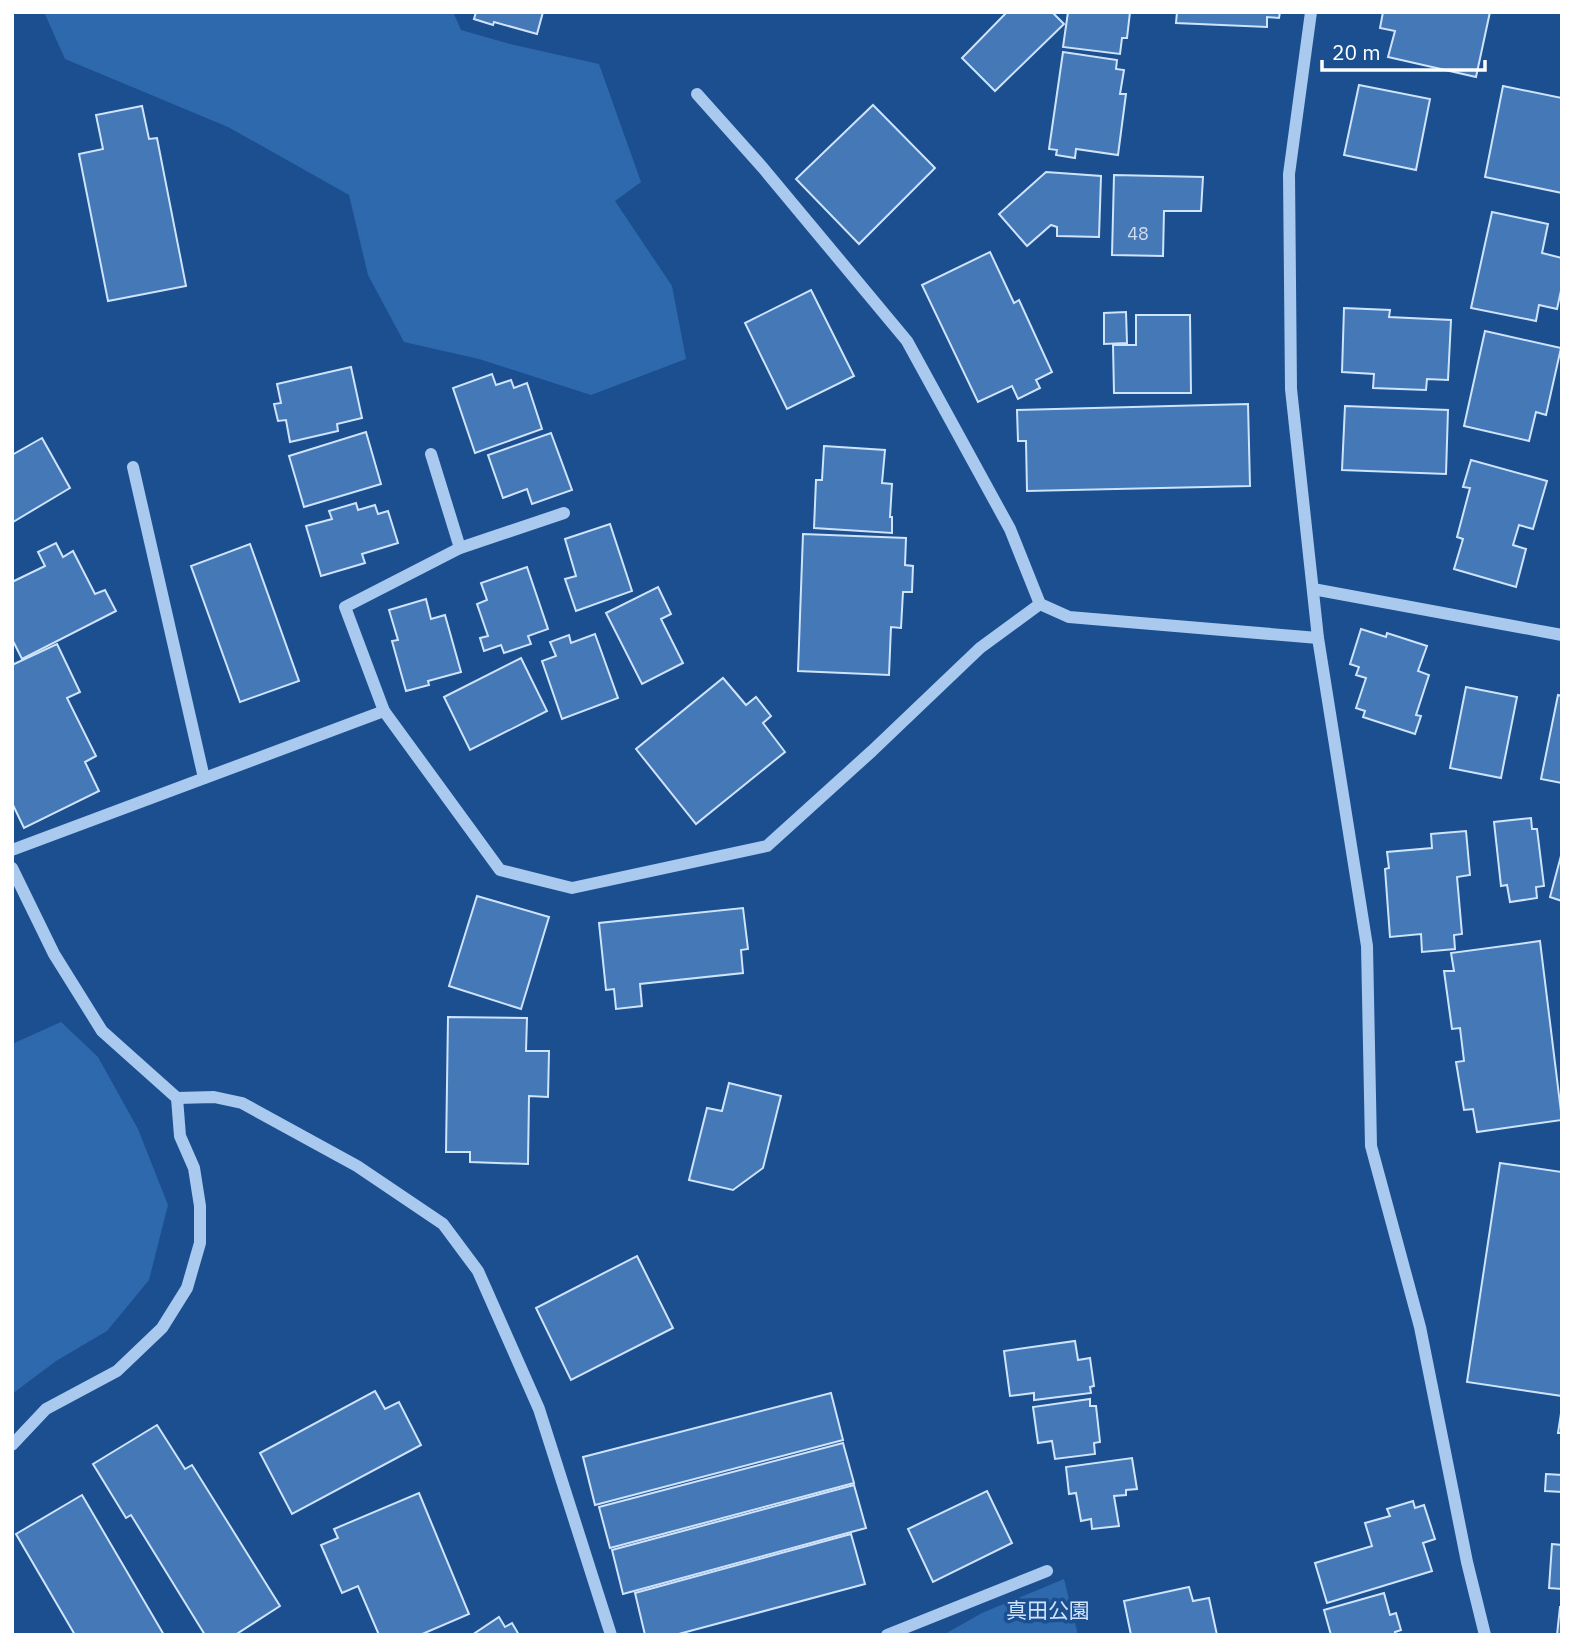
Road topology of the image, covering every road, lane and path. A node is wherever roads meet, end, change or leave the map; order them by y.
1 (1311, 12) edge
2 (696, 94) dead end
3 (431, 454) dead end
4 (133, 467) dead end
5 (564, 513) dead end
6 (460, 548) junction
7 (1313, 589) junction
8 (1040, 604) junction
9 (1562, 635) edge
10 (1318, 638) junction
11 (384, 711) junction
12 (204, 778) junction
13 (12, 850) edge
14 (12, 868) edge
15 (177, 1098) junction
16 (12, 1444) edge
17 (1047, 1571) dead end
18 (611, 1635) edge
19 (887, 1635) edge
20 (1485, 1635) edge

1 - 7 street
2 - 8 street
3 - 6 street
4 - 12 street
5 - 6 street
6 - 11 street
7 - 9 street
7 - 10 street
8 - 10 street
8 - 11 street
10 - 20 street
11 - 12 street
12 - 13 street
14 - 15 street
15 - 16 street
15 - 18 street
17 - 19 street

